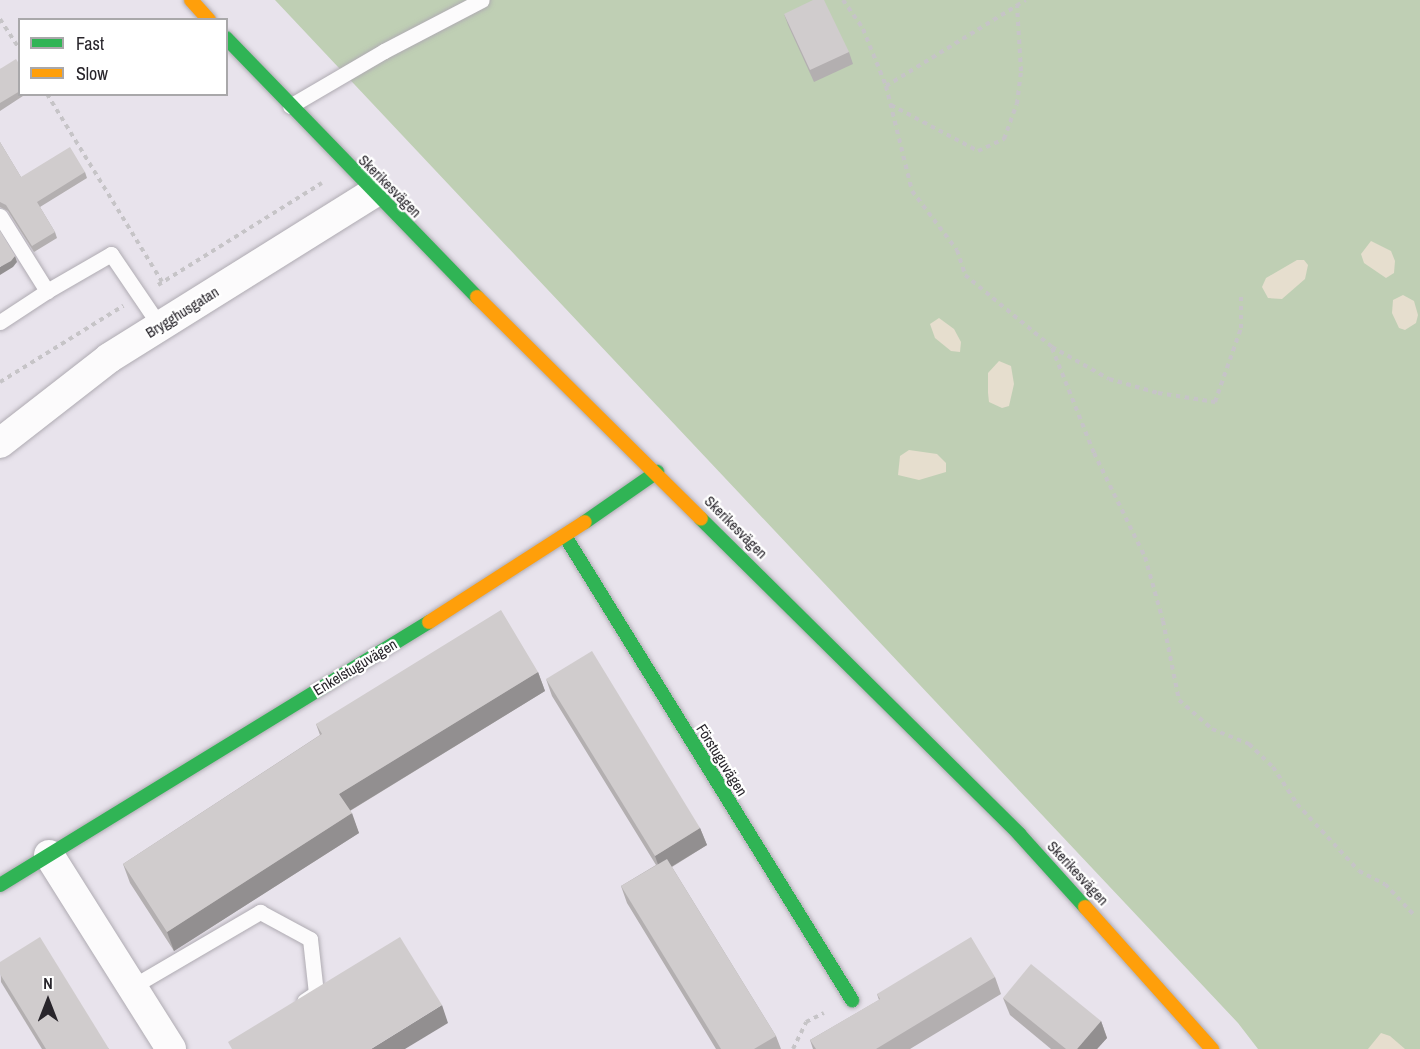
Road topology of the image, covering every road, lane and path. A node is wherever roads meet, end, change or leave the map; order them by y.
1 (191, 0) edge
2 (482, 0) edge
3 (843, 0) edge
4 (1026, 0) edge
5 (1017, 6) junction
6 (207, 18) edge
7 (0, 19) edge
8 (228, 40) edge
9 (18, 47) edge
10 (886, 86) junction
11 (47, 96) edge
12 (891, 105) junction
13 (290, 106) junction
14 (373, 193) junction
15 (0, 216) edge
16 (47, 291) junction
17 (1241, 295) dead end
18 (140, 296) junction
19 (0, 322) edge
20 (160, 326) junction
21 (1052, 347) junction
22 (0, 382) edge
23 (0, 443) edge
24 (657, 472) junction
25 (565, 536) junction
26 (49, 855) junction
27 (0, 885) edge
28 (1415, 916) dead end
29 (129, 988) junction
30 (852, 1000) joint
31 (288, 1012) edge
32 (171, 1049) edge
33 (793, 1049) edge
34 (1212, 1049) edge

1 - 6 street
2 - 13 lane
3 - 10 path
4 - 5 path
5 - 10 path
5 - 12 path
7 - 9 path
8 - 13 street, Skerikesvägen
10 - 12 path
11 - 18 path
12 - 21 path
13 - 14 street, Skerikesvägen
14 - 20 street, Brygghusgatan
14 - 24 street, Skerikesvägen
15 - 16 lane
16 - 18 lane
16 - 19 lane
17 - 21 path
18 - 20 lane
18 - 22 path
20 - 23 street, Brygghusgatan
21 - 28 path
24 - 25 street, Enkelstuguvägen
24 - 34 street, Skerikesvägen
25 - 26 street, Enkelstuguvägen
25 - 30 street, Förstuguvägen
26 - 27 street, Enkelstuguvägen
26 - 29 street
29 - 31 lane
29 - 32 street
30 - 33 path

